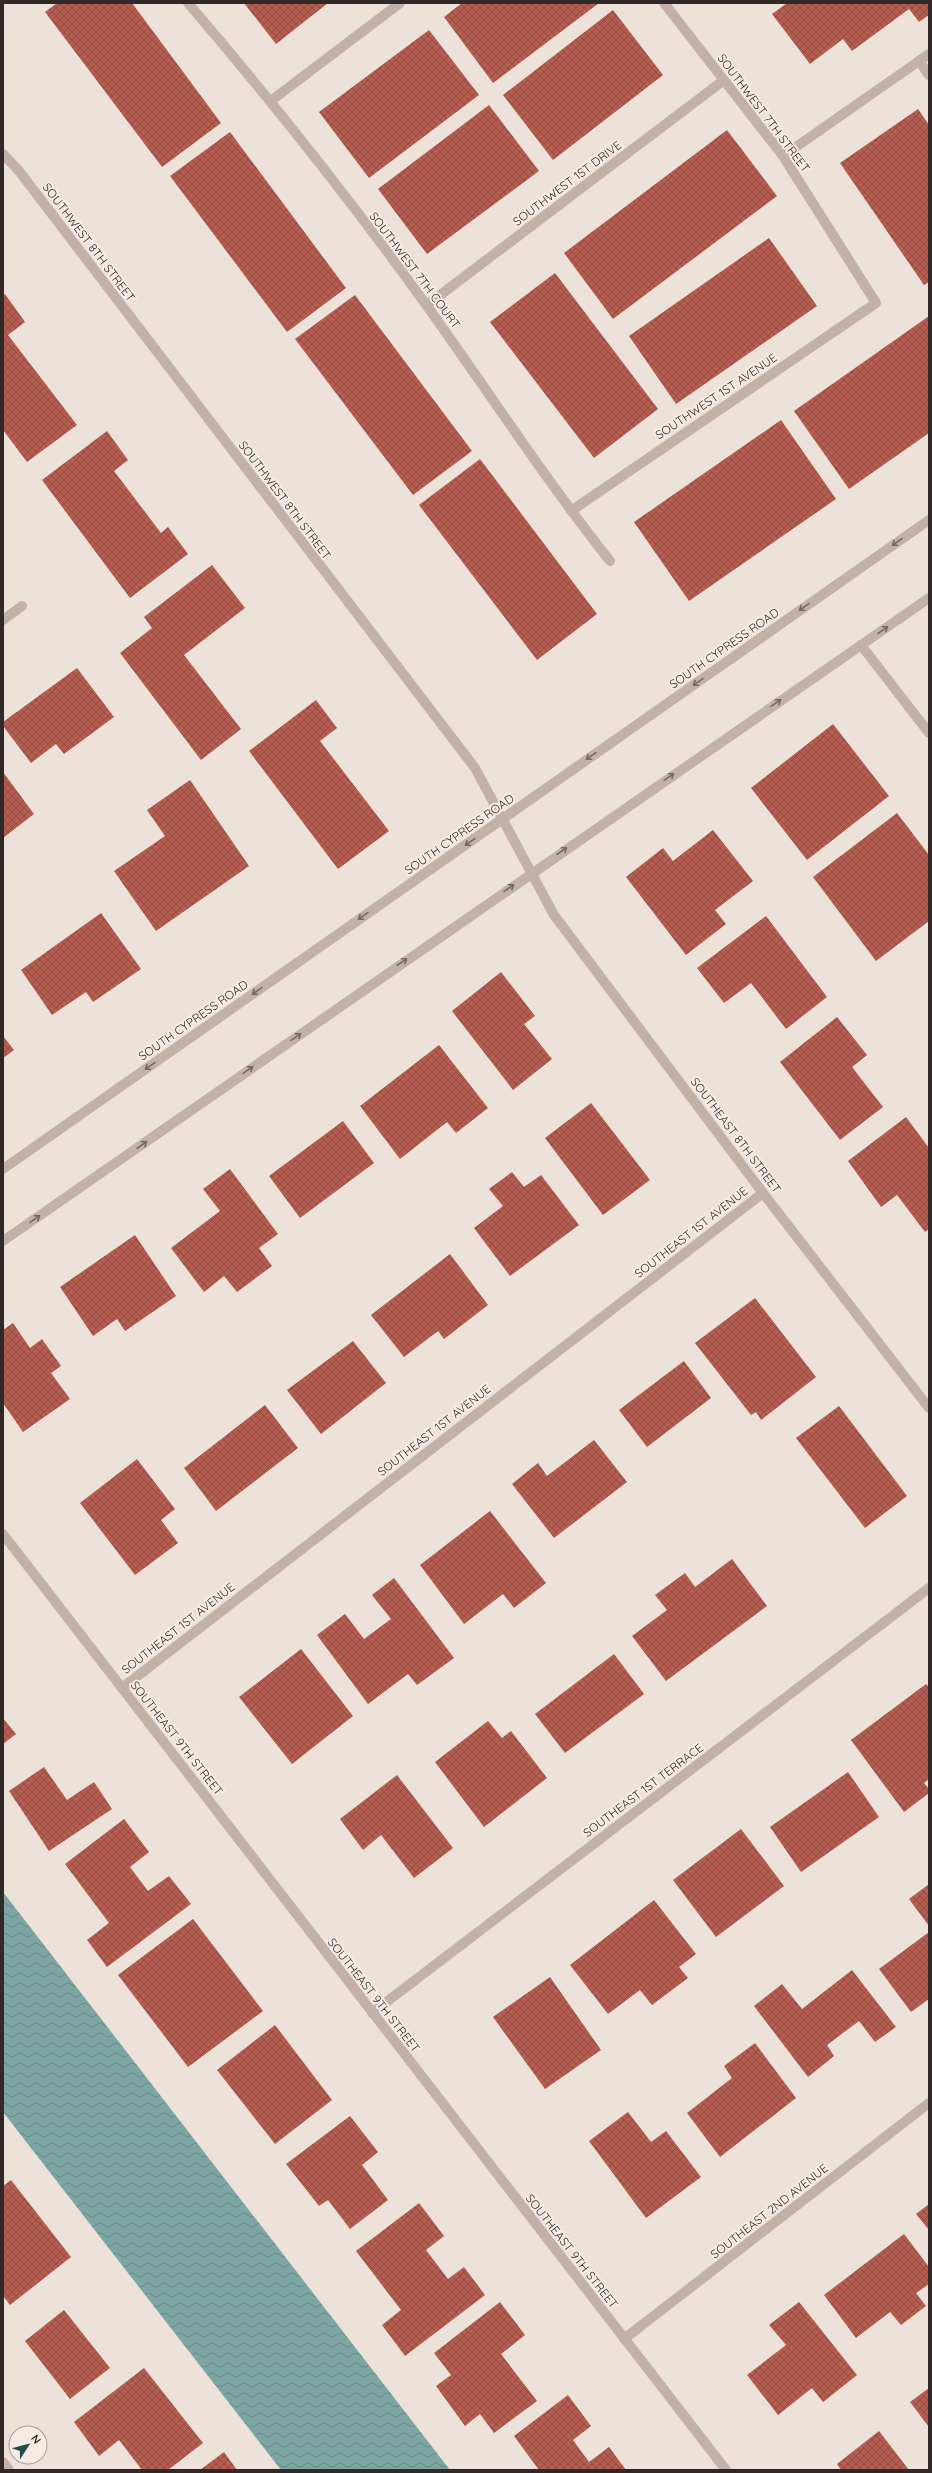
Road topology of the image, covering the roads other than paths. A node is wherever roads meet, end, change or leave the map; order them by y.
1 (188, 3) edge
2 (400, 3) edge
3 (664, 3) edge
4 (929, 54) edge
5 (919, 61) junction
6 (929, 75) edge
7 (724, 80) junction
8 (272, 100) junction
9 (3, 154) edge
10 (783, 156) junction
11 (876, 303) joint
12 (427, 305) junction
13 (571, 511) junction
14 (929, 520) edge
15 (610, 561) dead end
16 (929, 598) edge
17 (22, 606) dead end
18 (3, 620) edge
19 (861, 645) junction
20 (929, 733) edge
21 (502, 820) junction
22 (530, 873) junction
23 (3, 1169) edge
24 (763, 1193) junction
25 (3, 1241) edge
26 (929, 1408) edge
27 (3, 1534) edge
28 (929, 1588) edge
29 (122, 1688) junction
30 (372, 2013) junction
31 (929, 2103) edge
32 (624, 2339) junction
33 (3, 2462) edge
34 (9, 2470) edge
35 (726, 2470) edge

1 - 8 street, SOUTHWEST 7TH COURT
2 - 8 street
3 - 7 street, SOUTHWEST 7TH STREET
4 - 5 street
5 - 6 street
5 - 10 street
7 - 10 street, SOUTHWEST 7TH STREET
7 - 12 street, SOUTHWEST 1ST DRIVE
8 - 12 street, SOUTHWEST 7TH COURT
9 - 21 street, SOUTHWEST 8TH STREET
10 - 11 street, SOUTHWEST 7TH STREET
11 - 13 street, SOUTHWEST 1ST AVENUE
12 - 13 street, SOUTHWEST 7TH COURT
13 - 15 street, SOUTHWEST 7TH COURT
14 -> 21 street, SOUTH CYPRESS ROAD
19 -> 16 street
17 - 18 street
19 - 20 street
22 -> 19 street
21 - 22 street, SOUTHWEST 8TH STREET
21 -> 23 street, SOUTH CYPRESS ROAD
22 - 24 street, SOUTHEAST 8TH STREET
25 -> 22 street
24 - 26 street, SOUTHEAST 8TH STREET
24 - 29 street, SOUTHEAST 1ST AVENUE
27 - 29 street, SOUTHEAST 9TH STREET
28 - 30 street, SOUTHEAST 1ST TERRACE
29 - 30 street, SOUTHEAST 9TH STREET
30 - 32 street, SOUTHEAST 9TH STREET
31 - 32 street, SOUTHEAST 2ND AVENUE
32 - 35 street, SOUTHEAST 9TH STREET
33 - 34 street

